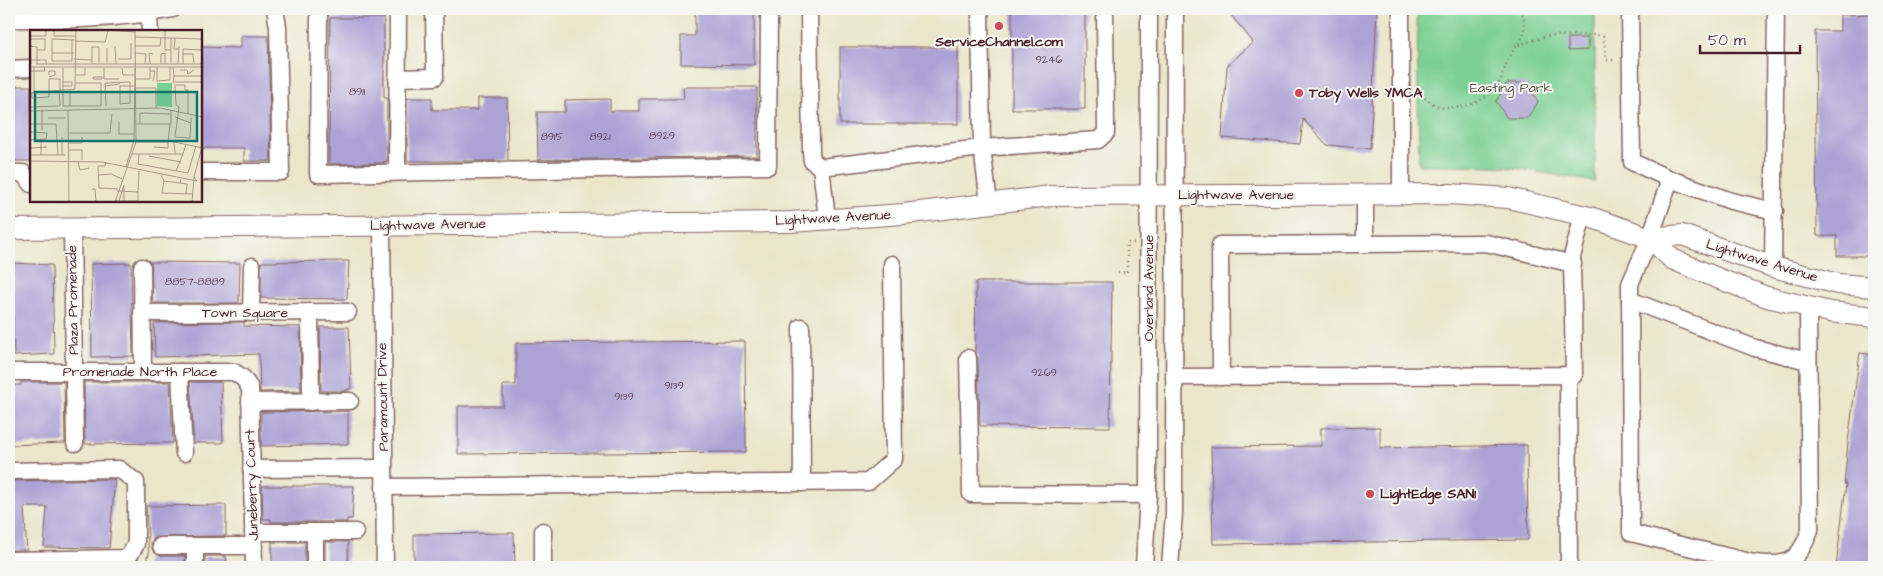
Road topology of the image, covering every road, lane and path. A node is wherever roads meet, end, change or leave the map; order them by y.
1 (173, 9) edge
2 (275, 9) edge
3 (319, 9) edge
4 (398, 9) edge
5 (434, 9) edge
6 (769, 9) edge
7 (809, 9) edge
8 (980, 9) edge
9 (1106, 9) edge
10 (1148, 9) edge
11 (1175, 9) edge
12 (1401, 9) edge
13 (1519, 9) edge
14 (1630, 9) edge
15 (1776, 9) edge
16 (148, 11) edge
17 (104, 14) edge
18 (9, 19) edge
19 (150, 30) edge
20 (1518, 45) junction
21 (1630, 59) junction
22 (30, 68) edge
23 (9, 69) edge
24 (398, 78) junction
25 (1401, 94) junction
26 (982, 148) junction
27 (821, 167) junction
28 (202, 172) edge
29 (398, 172) junction
30 (9, 173) edge
31 (1670, 180) junction
32 (30, 183) edge
33 (1365, 194) junction
34 (1401, 194) junction
35 (1149, 195) junction
36 (1175, 195) junction
37 (989, 203) junction
38 (1775, 211) junction
39 (1582, 215) junction
40 (827, 219) junction
41 (382, 226) junction
42 (72, 228) junction
43 (9, 229) edge
44 (1650, 238) junction
45 (1149, 243) junction
46 (1365, 244) junction
47 (892, 264) dead end
48 (1572, 264) junction
49 (252, 266) dead end
50 (142, 267) dead end
51 (1773, 267) junction
52 (1118, 272) dead end
53 (1874, 287) edge
54 (1630, 300) junction
55 (1808, 307) junction
56 (310, 312) junction
57 (348, 312) dead end
58 (142, 313) junction
59 (250, 313) junction
60 (1874, 317) edge
61 (801, 327) dead end
62 (968, 358) dead end
63 (1808, 361) junction
64 (9, 372) edge
65 (74, 372) junction
66 (142, 372) junction
67 (180, 372) junction
68 (1568, 375) junction
69 (1174, 377) junction
70 (1221, 377) junction
71 (350, 401) dead end
72 (250, 402) junction
73 (311, 402) junction
74 (75, 443) dead end
75 (184, 453) dead end
76 (384, 468) junction
77 (251, 469) junction
78 (9, 471) edge
79 (802, 483) junction
80 (384, 487) junction
81 (1148, 495) junction
82 (543, 531) dead end
83 (315, 532) junction
84 (355, 532) dead end
85 (253, 539) junction
86 (161, 546) dead end
87 (195, 546) junction
88 (9, 560) edge
89 (60, 563) edge
90 (195, 567) edge
91 (254, 567) edge
92 (315, 567) edge
93 (385, 567) edge
94 (543, 567) edge
95 (1144, 567) edge
96 (1170, 567) edge
97 (1566, 567) edge

1 - 16 street
2 - 28 street
3 - 29 street
4 - 24 street
5 - 24 street
6 - 29 street
7 - 27 street
8 - 26 street
9 - 26 street
10 - 35 street, Overland Avenue
11 - 36 street, Overland Avenue
12 - 25 street
13 - 20 path
14 - 21 street
15 - 38 street
16 - 17 street
16 - 19 street
17 - 18 street
20 - 21 path
20 - 25 path
21 - 31 street
22 - 23 street
24 - 29 street
25 - 34 street
26 - 27 street
26 - 37 street
27 - 40 street
30 - 32 street
31 - 38 street
31 - 44 street
33 - 34 main road, Lightwave Avenue
33 - 36 main road, Lightwave Avenue
33 - 46 street
34 - 39 main road, Lightwave Avenue
35 - 36 main road, Lightwave Avenue
35 - 37 main road, Lightwave Avenue
35 - 45 street, Overland Avenue
36 - 69 street, Overland Avenue
37 - 40 main road, Lightwave Avenue
38 - 51 street
39 - 44 main road, Lightwave Avenue
39 - 48 street
40 - 41 main road, Lightwave Avenue
41 - 42 main road, Lightwave Avenue
41 - 76 street, Paramount Drive
42 - 43 main road, Lightwave Avenue
42 - 65 street, Plaza Promenade
44 - 51 main road, Lightwave Avenue
44 - 54 street
44 - 55 main road, Lightwave Avenue
45 - 52 path
45 - 81 street, Overland Avenue
46 - 48 street
46 - 70 street
47 - 79 street
48 - 68 street
49 - 59 street
50 - 58 street
51 - 53 main road, Lightwave Avenue
54 - 63 street
54 - 63 street
55 - 60 main road, Lightwave Avenue
55 - 63 street
56 - 57 street, Town Square
56 - 59 street, Town Square
56 - 73 street
58 - 59 street, Town Square
58 - 66 street
61 - 79 street
62 - 81 street
64 - 65 street, Promenade North Place
65 - 66 street, Promenade North Place
65 - 74 street, Plaza Promenade
66 - 67 street, Promenade North Place
67 - 72 street, Promenade North Place
67 - 75 street
68 - 70 street
68 - 97 street
69 - 70 street
69 - 96 street, Overland Avenue
71 - 73 street
72 - 73 street
72 - 77 street, Juneberry Court
76 - 77 street
76 - 80 street, Paramount Drive
77 - 85 street, Juneberry Court
78 - 89 street
79 - 80 street
80 - 93 street, Paramount Drive
81 - 95 street, Overland Avenue
82 - 94 street
83 - 84 street
83 - 85 street
83 - 92 street
85 - 87 street
85 - 91 street, Juneberry Court
86 - 87 street
87 - 90 street
88 - 89 street

